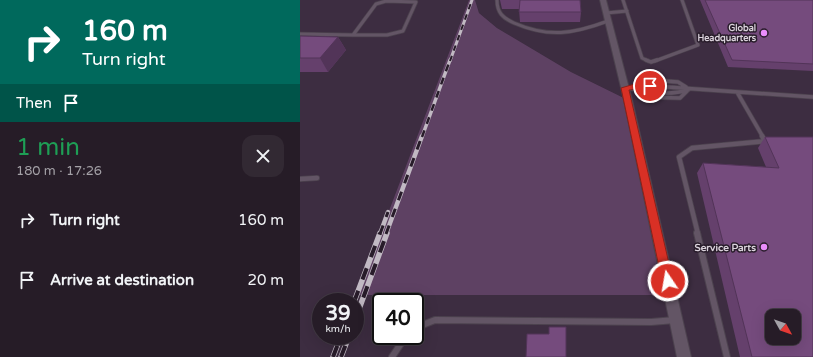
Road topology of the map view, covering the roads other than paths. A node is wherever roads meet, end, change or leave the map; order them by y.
1 (497, 0) edge
2 (603, 0) edge
3 (623, 0) edge
4 (682, 0) edge
5 (627, 11) junction
6 (607, 17) junction
7 (300, 34) edge
8 (353, 35) junction
9 (629, 88) junction
10 (690, 89) junction
11 (737, 92) junction
12 (813, 97) edge
13 (765, 141) junction
14 (773, 141) edge
15 (317, 178) dead end
16 (300, 179) edge
17 (676, 320) junction
18 (424, 324) edge
19 (400, 345) edge
20 (392, 357) edge
21 (684, 357) edge
22 (727, 357) edge

1 - 6 lane
2 - 6 street
3 - 5 lane
4 - 5 lane
5 - 6 lane
6 - 9 street
7 - 8 lane
8 - 8 lane
9 - 10 lane
9 - 10 lane
9 - 17 street
10 - 11 lane
11 - 12 lane
11 - 13 lane
13 - 14 lane
13 - 22 lane
15 - 16 lane
17 - 18 lane
17 - 21 street
19 - 20 lane

